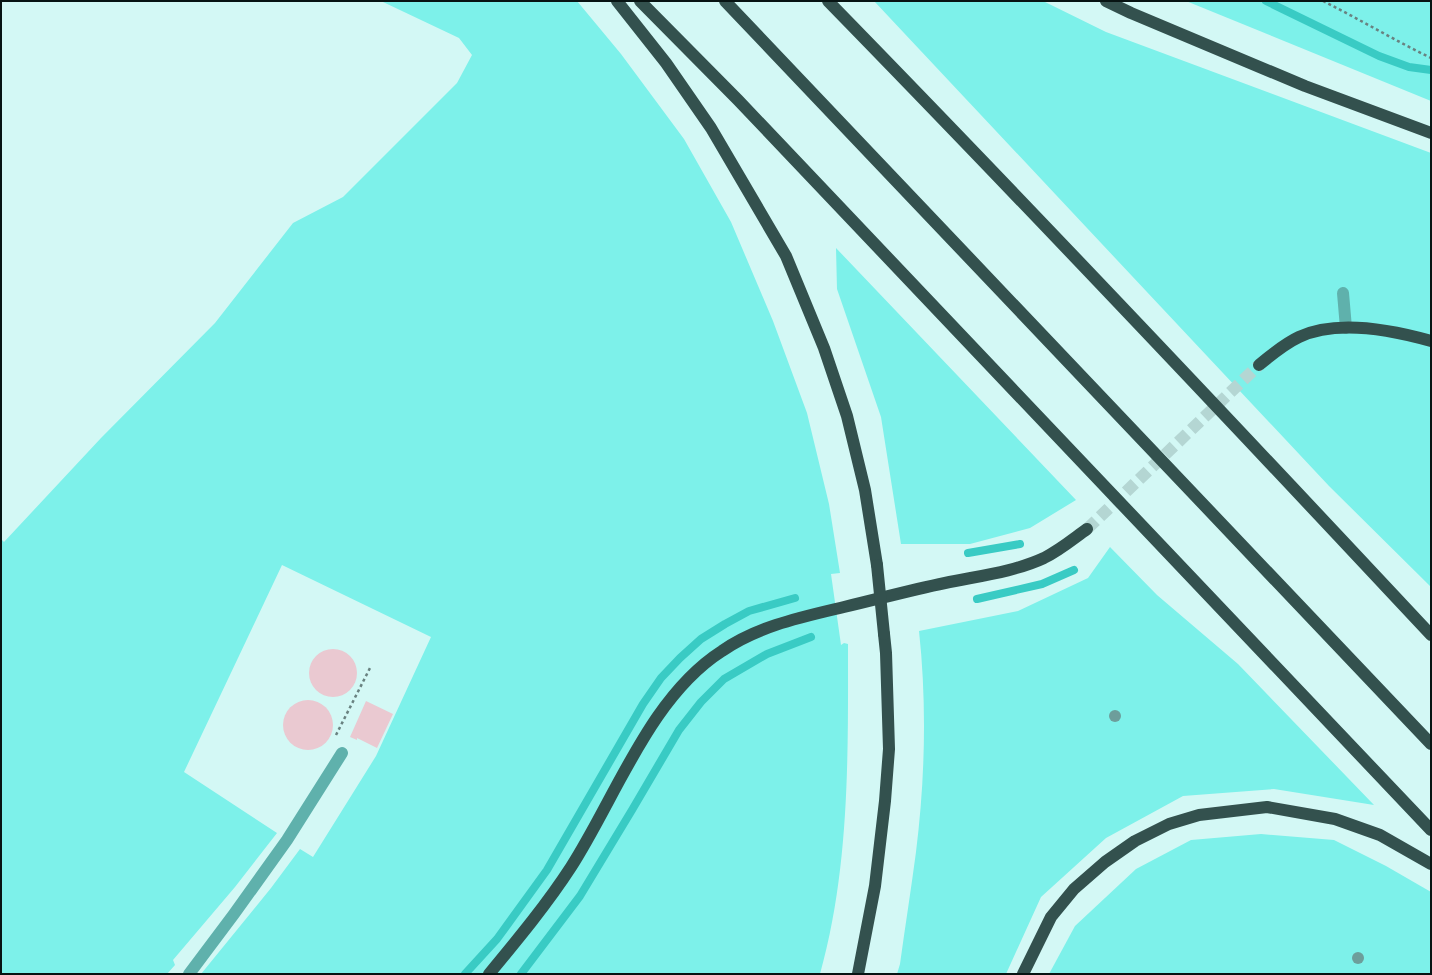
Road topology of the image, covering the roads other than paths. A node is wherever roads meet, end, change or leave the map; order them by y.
1 (617, 1) edge
2 (640, 1) edge
3 (725, 1) edge
4 (828, 1) edge
5 (1106, 1) edge
6 (1431, 133) edge
7 (1343, 293) dead end
8 (1346, 328) junction
9 (1431, 341) edge
10 (1259, 365) tunnel mouth
11 (1087, 529) tunnel mouth
12 (1431, 635) edge
13 (1431, 744) edge
14 (342, 753) dead end
15 (1431, 830) edge
16 (1431, 864) edge
17 (189, 974) edge
18 (489, 974) edge
19 (858, 974) edge
20 (1023, 974) edge

1 - 19 highway, bridge
2 - 15 highway
3 - 13 highway
4 - 12 highway
5 - 6 highway
7 - 8 lane
8 - 9 highway
8 - 10 highway
11 - 18 highway
14 - 17 lane
16 - 20 highway

